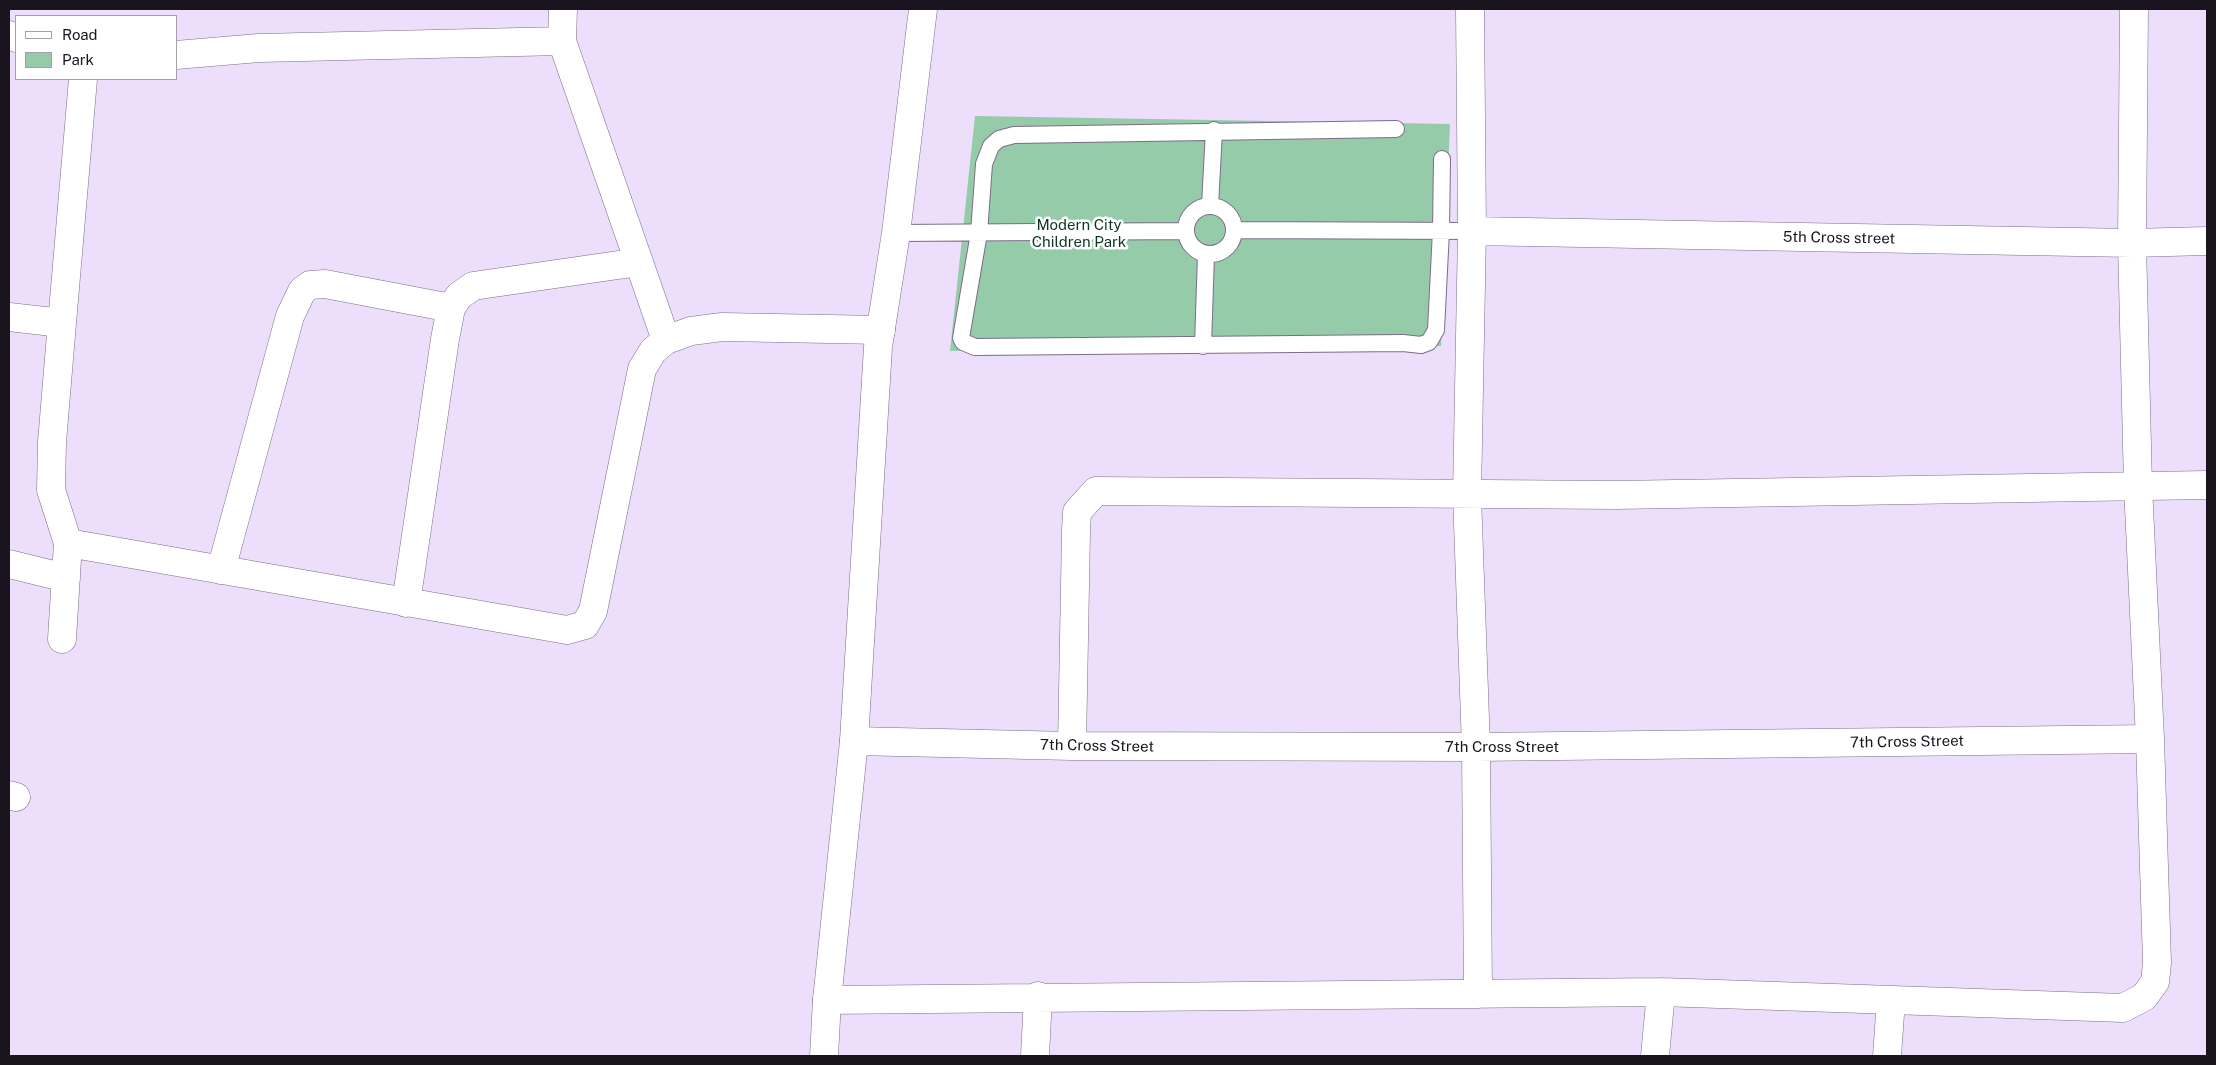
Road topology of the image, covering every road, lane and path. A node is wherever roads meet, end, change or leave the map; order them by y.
1 (563, 9) edge
2 (923, 9) edge
3 (1470, 9) edge
4 (2134, 9) edge
5 (562, 41) junction
6 (178, 55) edge
7 (83, 80) edge
8 (1396, 129) dead end
9 (1214, 130) junction
10 (1442, 159) dead end
11 (1210, 206) junction
12 (1234, 230) junction
13 (1186, 231) junction
14 (1441, 231) junction
15 (1472, 231) junction
16 (896, 233) junction
17 (979, 233) junction
18 (2207, 241) edge
19 (2132, 243) junction
20 (1206, 254) junction
21 (640, 262) junction
22 (451, 308) junction
23 (9, 317) edge
24 (62, 323) junction
25 (881, 330) junction
26 (666, 340) junction
27 (1203, 346) junction
28 (2207, 485) edge
29 (2138, 486) junction
30 (1467, 495) junction
31 (68, 543) junction
32 (9, 564) edge
33 (221, 570) junction
34 (66, 578) junction
35 (406, 603) junction
36 (62, 639) dead end
37 (2150, 738) junction
38 (854, 741) junction
39 (1072, 746) junction
40 (1476, 747) junction
41 (1661, 992) junction
42 (1478, 994) junction
43 (1038, 996) junction
44 (827, 1000) junction
45 (1891, 1000) junction
46 (824, 1056) edge
47 (1035, 1056) edge
48 (1655, 1056) edge
49 (1887, 1056) edge

1 - 5 street
2 - 16 street
3 - 15 street
4 - 19 street
5 - 6 street
5 - 21 street
7 - 24 street
8 - 9 lane
9 - 11 lane
9 - 17 lane
10 - 14 lane
11 - 12 lane
11 - 13 lane
12 - 14 lane
12 - 20 lane
13 - 17 lane
13 - 20 lane
14 - 15 lane
14 - 27 lane
15 - 19 street, 5th Cross street
15 - 30 street
16 - 17 lane
16 - 25 street
17 - 27 lane
18 - 19 street, 5th Cross street
19 - 29 street
20 - 27 lane
21 - 22 street
21 - 26 street
22 - 33 street
22 - 35 street
23 - 24 street
24 - 31 street
25 - 26 street
25 - 38 street
26 - 35 street
28 - 29 street
29 - 30 street
29 - 37 street
30 - 39 street
30 - 40 street
31 - 33 street
31 - 34 street
32 - 34 street
33 - 35 street
34 - 36 street
37 - 40 street, 7th Cross Street
37 - 45 street
38 - 39 street, 7th Cross Street
38 - 44 street
39 - 40 street, 7th Cross Street
40 - 42 street
41 - 42 street
41 - 45 street
41 - 48 street
42 - 43 street
43 - 44 street
43 - 47 street
44 - 46 street
45 - 49 street

